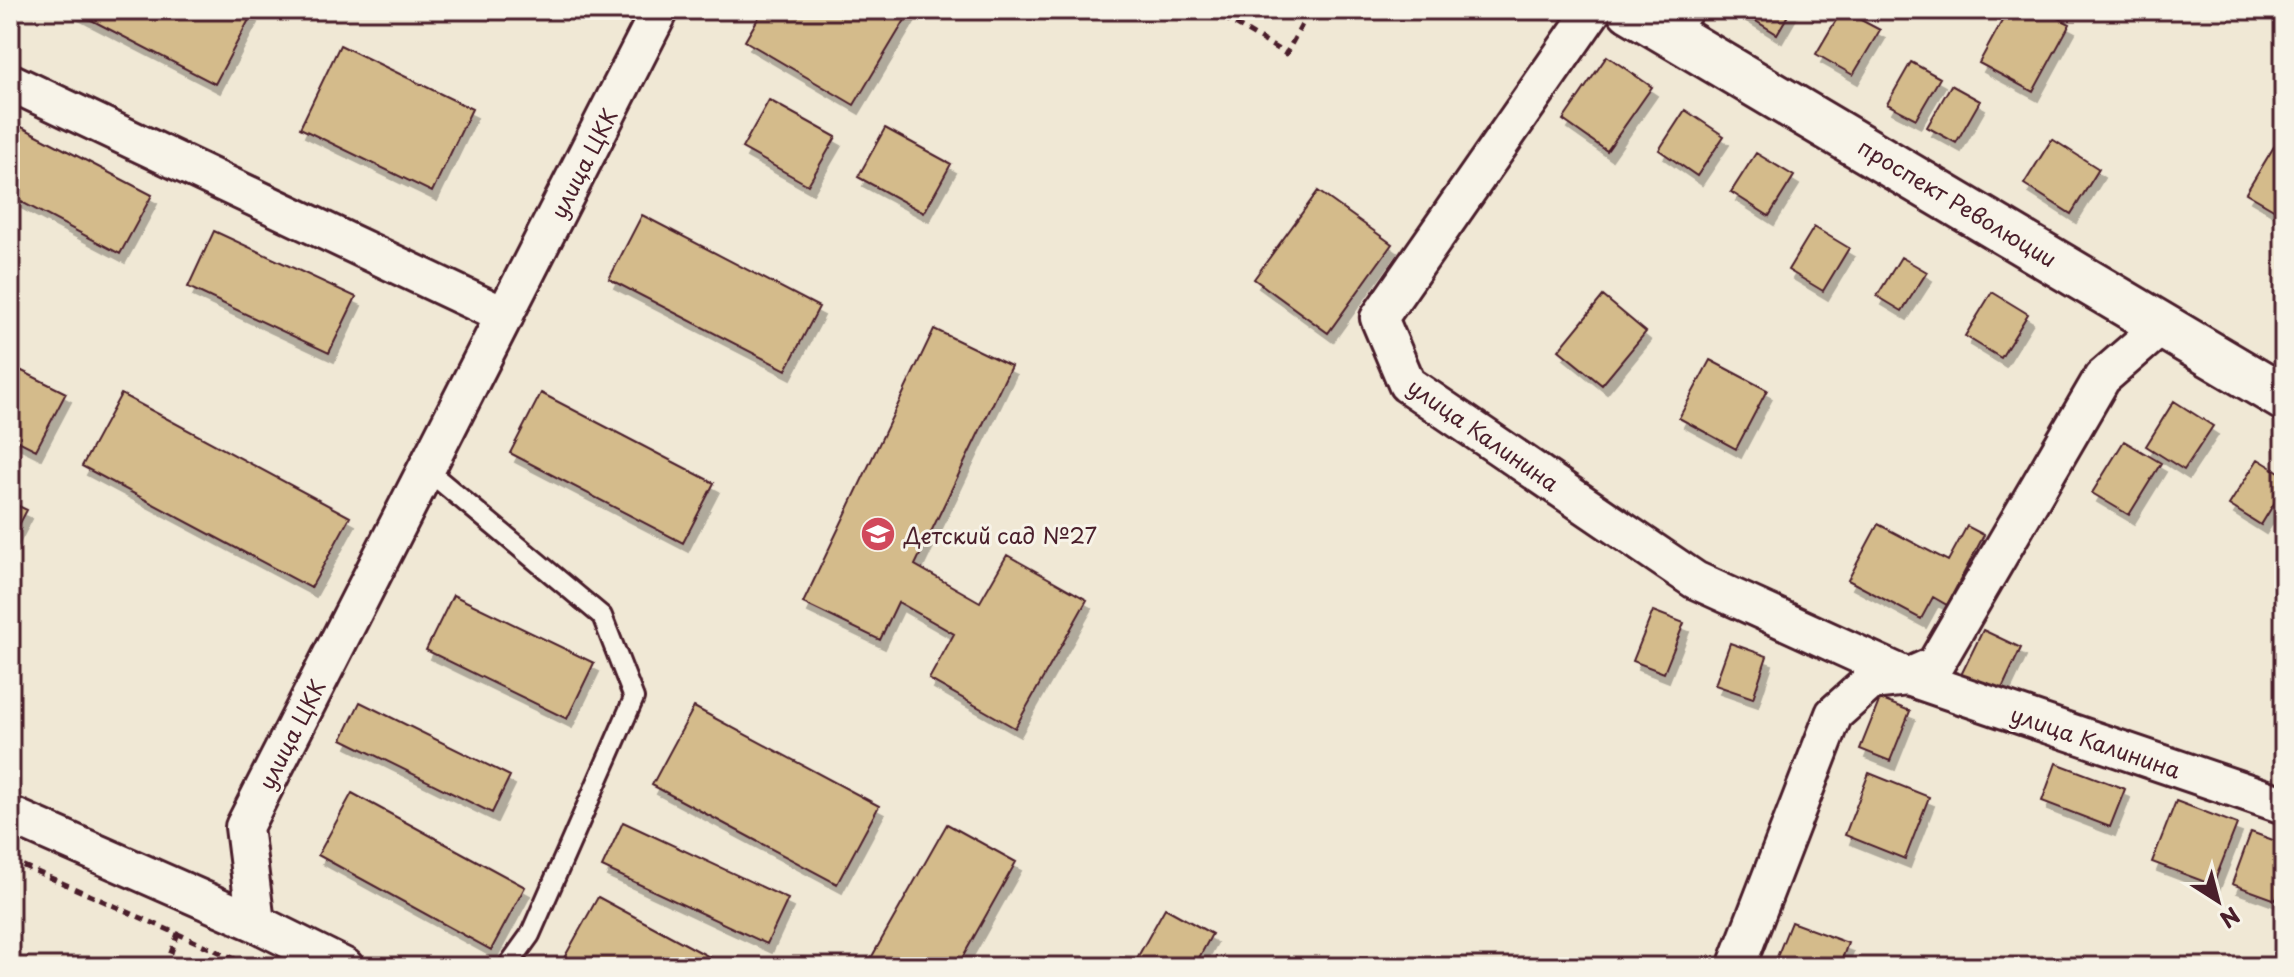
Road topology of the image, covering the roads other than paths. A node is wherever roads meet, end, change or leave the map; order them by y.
1 (660, 10) edge
2 (1593, 10) edge
3 (1630, 10) edge
4 (1686, 23) edge
5 (10, 82) edge
6 (505, 316) junction
7 (2163, 325) junction
8 (2284, 398) edge
9 (427, 470) junction
10 (1908, 677) junction
11 (2284, 805) edge
12 (10, 815) edge
13 (256, 923) junction
14 (345, 967) edge
15 (507, 967) edge
16 (1736, 967) edge

1 - 6 street, улица ЦКК
2 - 10 street, улица Калинина
3 - 4 street, проспект Революции
4 - 7 street, проспект Революции
5 - 6 street
6 - 9 street, улица ЦКК
7 - 8 street, проспект Революции
7 - 10 street, улица Калинина
9 - 13 street, улица ЦКК
9 - 15 lane
10 - 11 street, улица Калинина
10 - 16 street, улица Калинина
12 - 13 street
13 - 14 street

